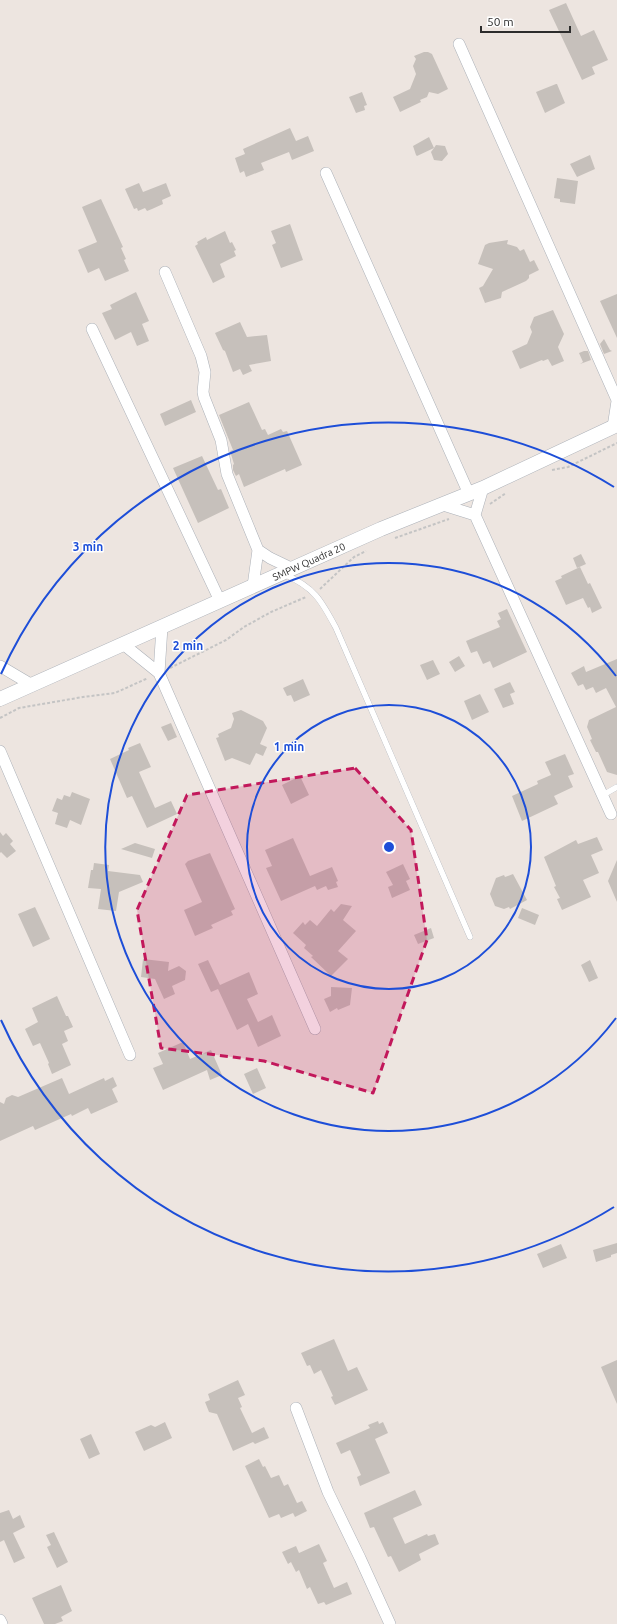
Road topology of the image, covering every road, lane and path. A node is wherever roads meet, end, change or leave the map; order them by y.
1 (459, 44) dead end
2 (326, 173) dead end
3 (166, 272) dead end
4 (92, 329) dead end
5 (617, 400) edge
6 (615, 426) edge
7 (483, 488) junction
8 (468, 494) junction
9 (443, 505) junction
10 (475, 515) junction
11 (258, 550) junction
12 (288, 571) junction
13 (253, 586) junction
14 (220, 601) junction
15 (162, 627) junction
16 (123, 644) junction
17 (0, 666) edge
18 (159, 673) junction
19 (32, 685) junction
20 (0, 699) edge
21 (0, 751) edge
22 (617, 787) edge
23 (603, 795) junction
24 (611, 814) dead end
25 (470, 938) dead end
26 (315, 1029) dead end
27 (130, 1055) dead end
28 (296, 1408) dead end
29 (0, 1620) edge
30 (2, 1624) edge
31 (390, 1624) edge

1 - 5 street
2 - 8 street
3 - 11 street
4 - 14 street
5 - 6 street
6 - 7 street, SMPW Quadra 20
7 - 8 street, SMPW Quadra 20
7 - 10 street
8 - 9 street, SMPW Quadra 20
9 - 10 street
9 - 12 street, SMPW Quadra 20
10 - 23 street
11 - 12 street
11 - 13 street
12 - 13 street, SMPW Quadra 20
12 - 25 lane
13 - 14 street, SMPW Quadra 20
14 - 15 street, SMPW Quadra 20
15 - 16 street, SMPW Quadra 20
15 - 18 street
16 - 18 street
16 - 19 street, SMPW Quadra 20
17 - 19 street
18 - 26 street
19 - 20 street, SMPW Quadra 20
21 - 27 street
22 - 23 lane
23 - 24 street
28 - 31 street
29 - 30 street

